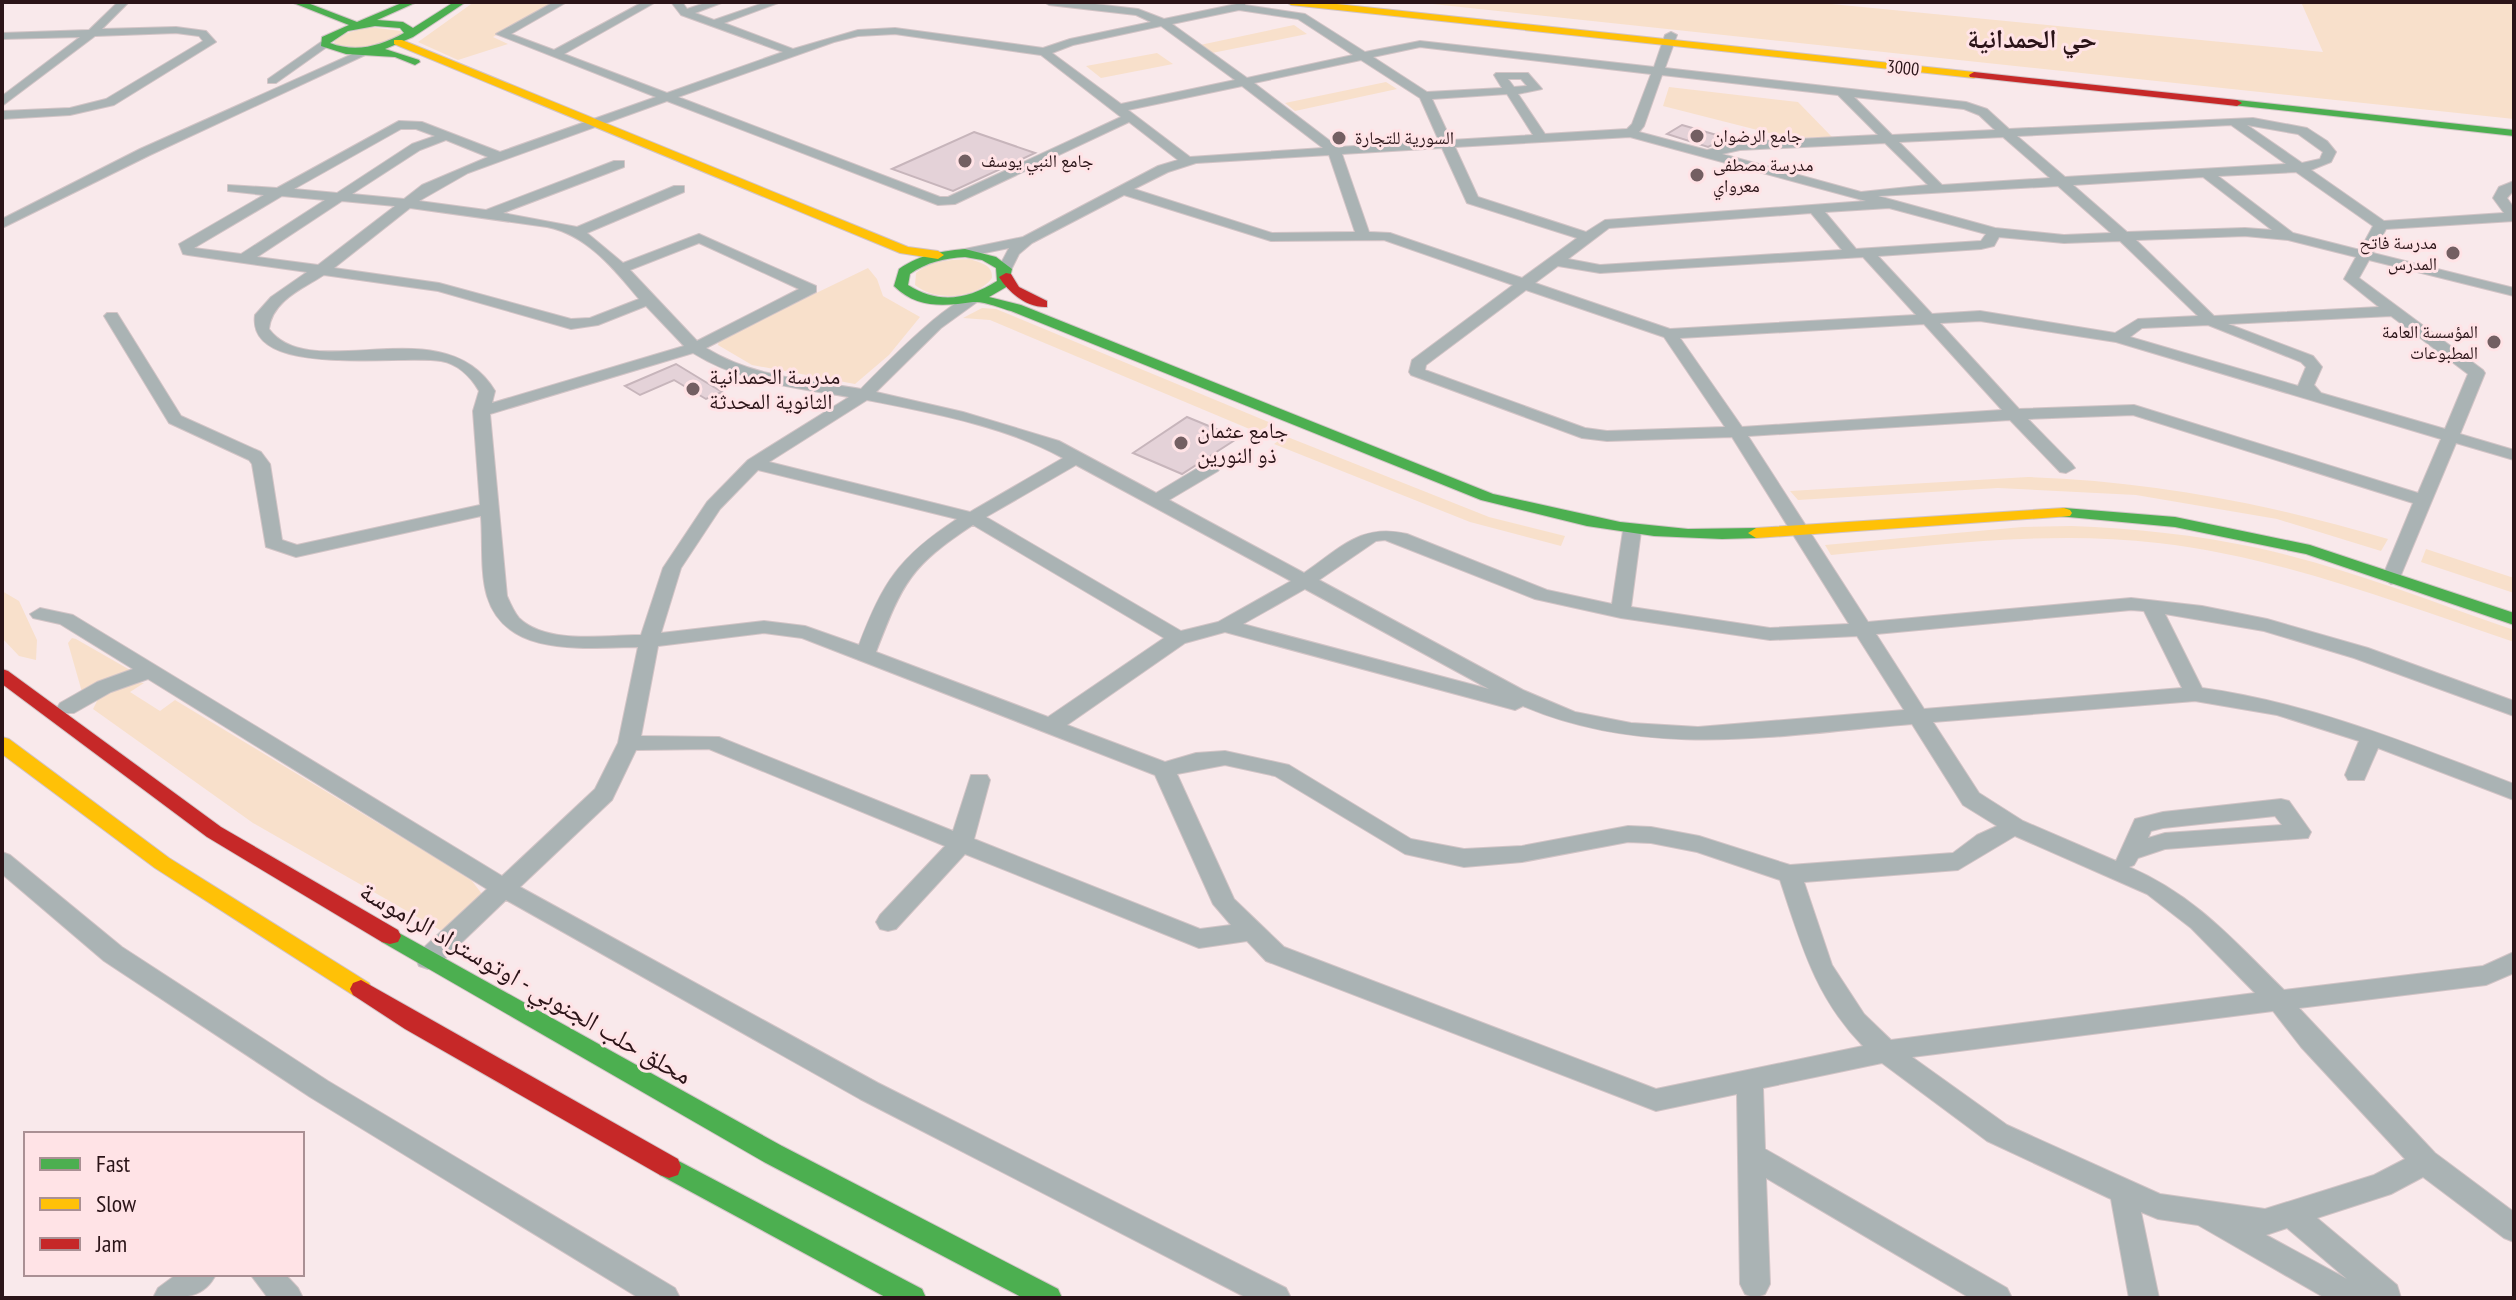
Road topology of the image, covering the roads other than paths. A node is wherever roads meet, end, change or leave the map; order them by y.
1 (124, 2) edge
2 (296, 2) edge
3 (412, 2) edge
4 (461, 2) edge
5 (562, 2) edge
6 (651, 2) edge
7 (676, 2) edge
8 (719, 2) edge
9 (776, 2) edge
10 (1049, 2) edge
11 (1291, 2) edge
12 (1365, 2) edge
13 (273, 3) edge
14 (1240, 4) edge
15 (685, 13) junction
16 (1098, 17) junction
17 (1163, 23) junction
18 (712, 24) junction
19 (357, 25) junction
20 (92, 33) junction
21 (2, 36) edge
22 (1669, 38) junction
23 (329, 39) junction
24 (403, 39) junction
25 (1070, 42) junction
26 (370, 50) junction
27 (792, 52) junction
28 (1044, 52) junction
29 (557, 53) junction
30 (1360, 56) junction
31 (1659, 72) junction
32 (1245, 82) junction
33 (1842, 92) junction
34 (1425, 96) junction
35 (666, 97) junction
36 (2, 102) edge
37 (1126, 112) junction
38 (2, 115) edge
39 (2233, 121) junction
40 (2514, 124) edge
41 (587, 126) junction
42 (2005, 132) junction
43 (1630, 133) junction
44 (2514, 133) edge
45 (446, 136) junction
46 (1888, 138) junction
47 (1542, 140) junction
48 (1448, 144) junction
49 (1334, 150) junction
50 (1707, 154) junction
51 (501, 157) junction
52 (1186, 160) junction
53 (619, 164) dead end
54 (2298, 167) junction
55 (2206, 173) junction
56 (2061, 182) junction
57 (2514, 185) edge
58 (233, 188) dead end
59 (679, 189) dead end
60 (1122, 190) junction
61 (1940, 190) junction
62 (276, 192) junction
63 (1851, 193) junction
64 (337, 197) junction
65 (405, 203) junction
66 (1887, 204) junction
67 (1815, 209) junction
68 (2, 210) edge
69 (487, 214) junction
70 (2514, 216) edge
71 (2, 224) edge
72 (2381, 225) junction
73 (577, 232) junction
74 (1994, 232) junction
75 (1363, 235) junction
76 (2288, 236) junction
77 (1588, 237) junction
78 (2124, 237) junction
79 (1027, 240) junction
80 (965, 253) junction
81 (1859, 253) junction
82 (938, 255) junction
83 (2364, 255) junction
84 (245, 258) junction
85 (1557, 261) junction
86 (324, 268) junction
87 (622, 268) junction
88 (904, 272) junction
89 (1006, 273) junction
90 (1525, 286) junction
91 (2514, 292) edge
92 (917, 298) junction
93 (974, 298) junction
94 (649, 300) junction
95 (2394, 311) junction
96 (112, 316) dead end
97 (1930, 319) junction
98 (2210, 320) junction
99 (936, 325) junction
100 (1669, 334) junction
101 (2118, 338) junction
102 (696, 347) junction
103 (864, 395) junction
104 (2315, 396) junction
105 (481, 411) junction
106 (2013, 415) junction
107 (1737, 432) junction
108 (2453, 436) junction
109 (1378, 445) junction
110 (2514, 455) edge
111 (1077, 457) junction
112 (754, 464) junction
113 (1212, 467) dead end
114 (2066, 468) dead end
115 (1156, 501) junction
116 (2425, 501) junction
117 (491, 508) junction
118 (974, 518) junction
119 (1796, 525) junction
120 (1632, 531) junction
121 (2394, 572) junction
122 (1305, 581) junction
123 (2514, 605) edge
124 (2151, 606) junction
125 (1621, 612) junction
126 (40, 614) dead end
127 (2514, 619) edge
128 (1225, 626) junction
129 (1863, 629) junction
130 (1178, 638) junction
131 (649, 641) junction
132 (865, 655) junction
133 (149, 671) junction
134 (2, 675) edge
135 (2195, 694) junction
136 (67, 708) dead end
137 (2514, 709) edge
138 (1918, 715) junction
139 (1570, 718) junction
140 (1050, 726) junction
141 (2371, 738) junction
142 (629, 743) junction
143 (2, 744) edge
144 (1164, 770) junction
145 (2356, 775) dead end
146 (979, 780) dead end
147 (2514, 792) edge
148 (2015, 827) junction
149 (961, 843) junction
150 (2, 861) edge
151 (2125, 862) junction
152 (1790, 874) junction
153 (503, 888) junction
154 (888, 922) dead end
155 (1253, 931) junction
156 (428, 959) junction
157 (2514, 962) edge
158 (2279, 1001) junction
159 (1886, 1052) junction
160 (1750, 1080) junction
161 (1751, 1155) junction
162 (2425, 1162) junction
163 (2123, 1191) junction
164 (2199, 1212) junction
165 (2292, 1214) junction
166 (2514, 1229) edge
167 (198, 1276) edge
168 (267, 1276) edge
169 (1755, 1284) dead end
170 (168, 1298) edge
171 (288, 1298) edge
172 (665, 1298) edge
173 (913, 1298) edge
174 (1049, 1298) edge
175 (1276, 1298) edge
176 (1997, 1298) edge
177 (2144, 1298) edge
178 (2353, 1298) edge
179 (2386, 1298) edge

1 - 20 street
2 - 19 main road
3 - 19 main road
4 - 24 main road
5 - 29 street
6 - 29 street
7 - 15 street
8 - 15 street
9 - 18 street
10 - 16 street
11 - 22 main road, 3000
12 - 22 main road, 3000
13 - 23 main road
14 - 17 street
14 - 30 street
15 - 18 street
16 - 17 street
16 - 25 street
17 - 25 street
17 - 32 street
18 - 27 street
19 - 23 main road
19 - 24 main road
20 - 21 street
20 - 36 street
20 - 38 street
22 - 31 street
22 - 40 main road, 3000
22 - 44 main road, 3000
23 - 26 main road
23 - 68 street
24 - 26 main road
24 - 41 main road
25 - 28 street
26 - 41 main road
26 - 71 street
27 - 28 street
27 - 35 street
28 - 37 street
29 - 35 street
30 - 31 street
30 - 32 street
30 - 34 street
31 - 33 street
31 - 43 street
32 - 37 street
32 - 49 street
33 - 42 street
33 - 46 street
34 - 47 street
34 - 48 street
35 - 37 street
35 - 41 street
37 - 52 street
39 - 42 street
39 - 54 street
39 - 54 street
41 - 51 street
41 - 82 main road
41 - 88 main road
42 - 46 street
42 - 56 street
43 - 47 street
43 - 50 street
45 - 51 street
45 - 62 street
45 - 64 street
46 - 50 street
46 - 61 street
47 - 48 street
48 - 49 street
48 - 77 street
49 - 52 street
49 - 75 street
50 - 63 street
51 - 65 street
52 - 60 street
53 - 69 street
54 - 55 street
54 - 72 street
55 - 56 street
55 - 76 street
56 - 61 street
56 - 78 street
57 - 70 street
58 - 62 street
59 - 73 street
60 - 75 street
60 - 79 street
61 - 63 street
62 - 64 street
62 - 84 street
63 - 66 street
64 - 65 street
64 - 84 street
65 - 69 street
65 - 86 street
66 - 67 street
66 - 74 street
67 - 77 street
67 - 81 street
69 - 73 street
70 - 72 street
72 - 83 street
73 - 87 street
74 - 78 street
74 - 81 street
75 - 90 street
76 - 78 street
76 - 83 street
77 - 85 street
78 - 98 street
79 - 80 street
79 - 89 street
80 - 82 main road
80 - 89 main road
81 - 85 street
81 - 97 street
82 - 88 main road
83 - 91 street
83 - 95 street
84 - 86 street
85 - 90 street
86 - 94 street
86 - 105 street
87 - 94 street
87 - 102 street
88 - 92 main road
89 - 93 main road
89 - 109 main road
90 - 100 street
90 - 107 street
92 - 93 main road
92 - 99 street
93 - 99 street
93 - 109 main road
94 - 102 street
95 - 98 street
95 - 108 street
96 - 117 street
97 - 100 street
97 - 101 street
97 - 106 street
98 - 101 street
98 - 104 street
99 - 103 street
100 - 107 street
101 - 104 street
102 - 103 street
102 - 105 street
103 - 111 street
103 - 112 street
104 - 108 street
105 - 117 street
106 - 107 street
106 - 114 street
106 - 116 street
107 - 119 street
108 - 110 street
108 - 116 street
109 - 119 main road
109 - 120 main road
111 - 115 street
111 - 118 street
112 - 118 street
112 - 131 street
113 - 115 street
115 - 122 street
116 - 121 street
117 - 131 street
118 - 130 street
118 - 132 street
119 - 120 main road
119 - 121 main road
119 - 129 street
120 - 125 street
121 - 123 main road
121 - 127 main road
122 - 125 street
122 - 128 street
122 - 139 street
124 - 129 street
124 - 135 street
124 - 137 street
125 - 129 street
126 - 133 street
128 - 130 street
128 - 139 street
129 - 138 street
130 - 140 street
131 - 132 street
131 - 142 street
132 - 140 street
133 - 136 street
133 - 153 street
134 - 156 main road, محلق حلب الجنوبي - اوتوستراد الراموسة
135 - 138 street
135 - 141 street
138 - 139 street
138 - 148 street
140 - 144 street
141 - 145 street
141 - 147 street
142 - 149 street
142 - 153 street
143 - 173 main road
144 - 152 street
144 - 155 street
146 - 149 street
148 - 151 street
148 - 152 street
149 - 154 street
149 - 155 street
150 - 172 street
151 - 151 street
151 - 158 street
152 - 159 street
153 - 156 street
153 - 175 street
155 - 160 street
156 - 174 main road, محلق حلب الجنوبي - اوتوستراد الراموسة
157 - 158 street
158 - 159 street
158 - 162 street
159 - 160 street
159 - 163 street
160 - 161 street
161 - 169 street
161 - 176 street
162 - 165 street
162 - 166 street
163 - 164 street
163 - 177 street
164 - 165 street
164 - 178 street
165 - 179 street
167 - 170 street
168 - 171 street

